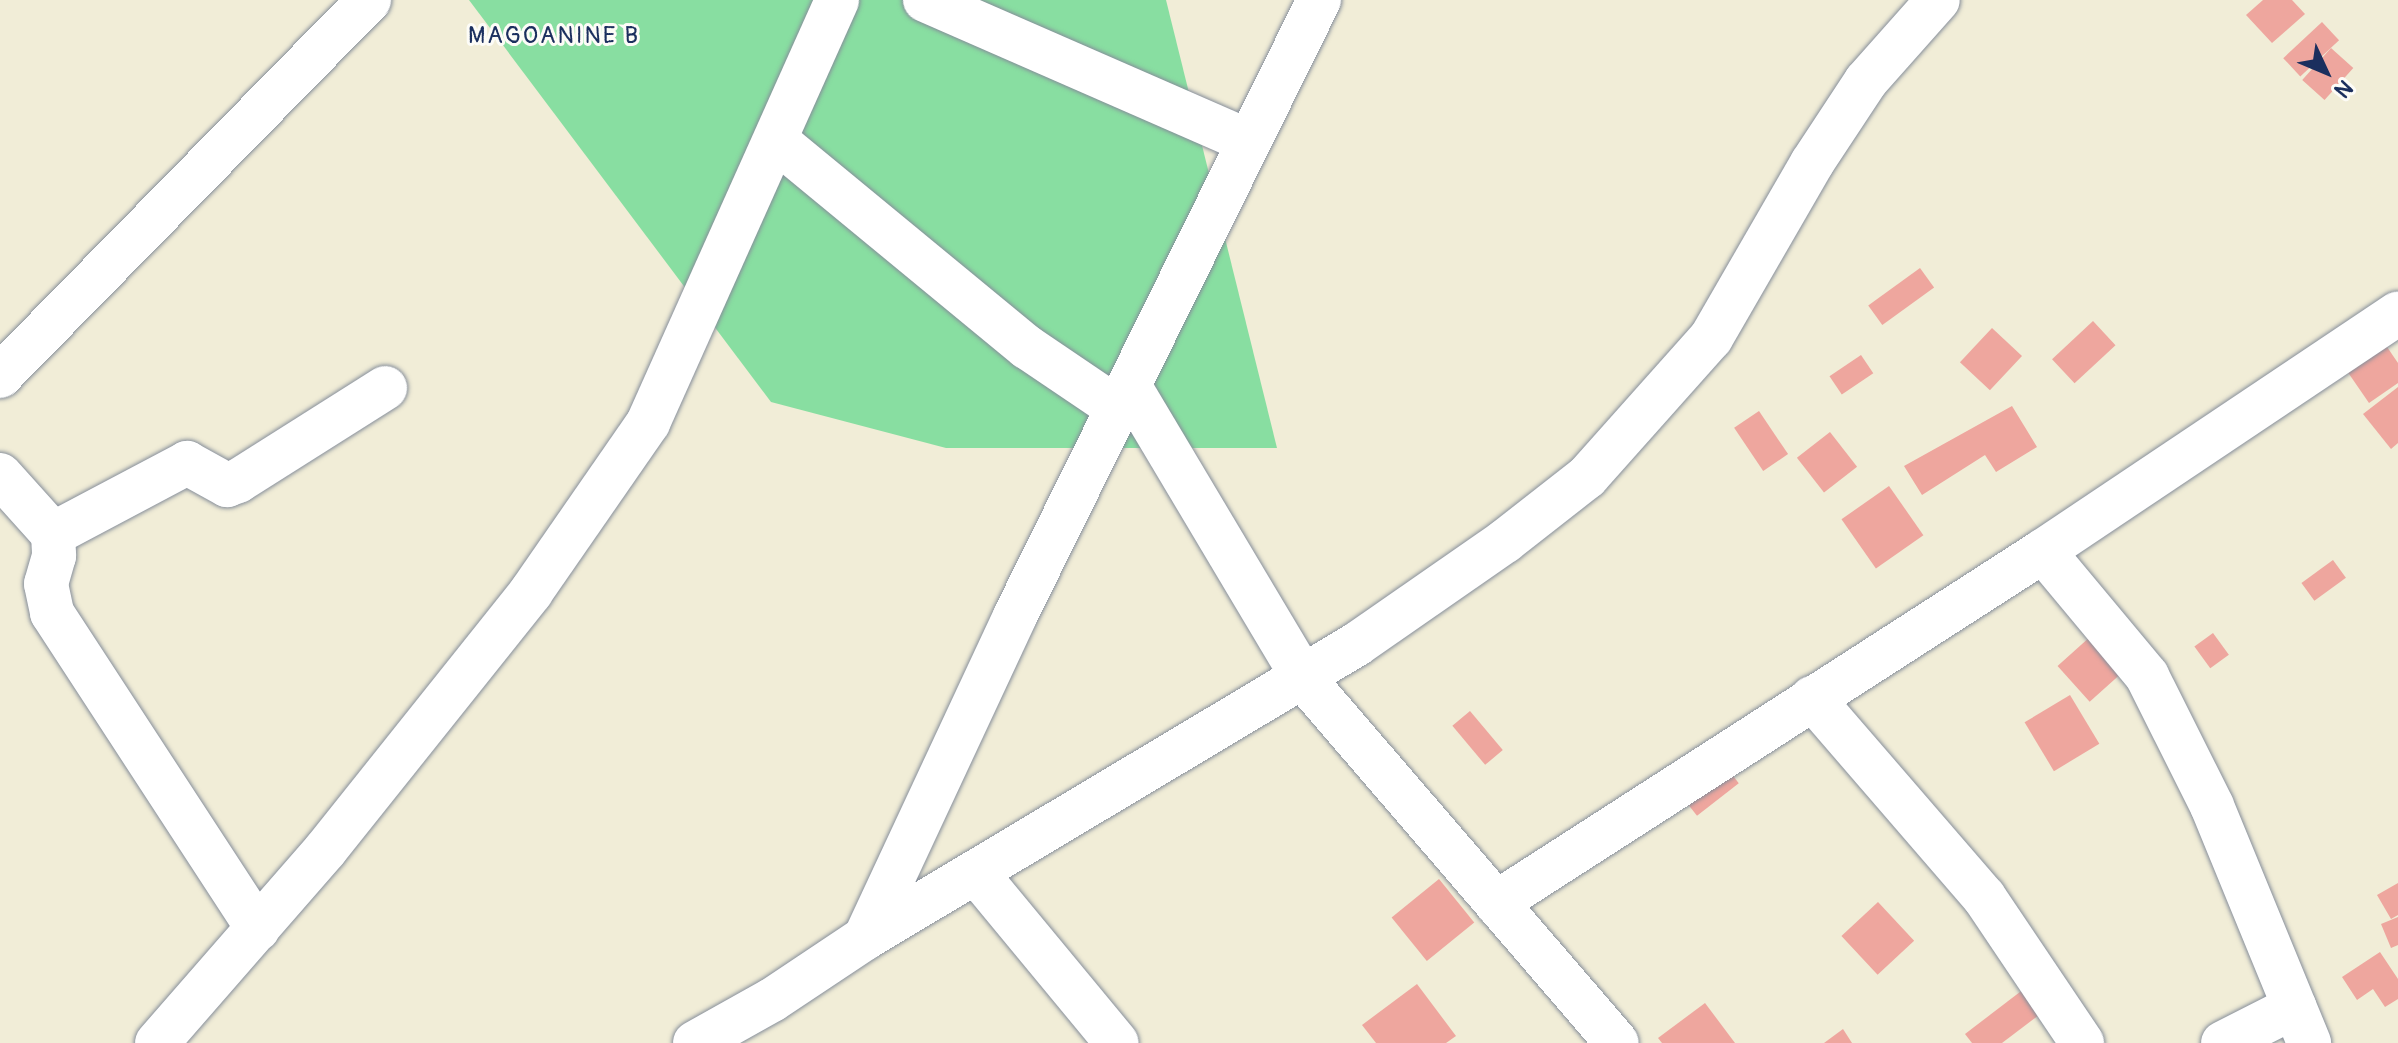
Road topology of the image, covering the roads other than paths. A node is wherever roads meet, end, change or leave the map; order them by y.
1 (369, 0) edge
2 (837, 0) edge
3 (925, 0) edge
4 (1319, 0) edge
5 (1938, 0) edge
6 (1247, 141) junction
7 (778, 142) junction
8 (2398, 313) edge
9 (0, 376) edge
10 (385, 388) dead end
11 (1126, 400) junction
12 (0, 475) edge
13 (53, 534) junction
14 (2043, 551) junction
15 (1303, 678) junction
16 (1812, 698) junction
17 (977, 874) junction
18 (1496, 903) junction
19 (258, 929) junction
20 (865, 938) junction
21 (2302, 1025) edge
22 (157, 1043) edge
23 (695, 1043) edge
24 (1117, 1043) edge
25 (1617, 1043) edge
26 (2082, 1043) edge
27 (2223, 1043) edge

1 - 9 street
2 - 7 street
3 - 6 street
4 - 6 street
5 - 15 street
6 - 11 street
7 - 11 street
7 - 19 street
8 - 14 street
10 - 13 street
11 - 15 street
11 - 20 street
12 - 13 street
13 - 19 street
14 - 16 street
14 - 21 street
15 - 17 street
15 - 18 street
16 - 18 street
16 - 26 street
17 - 20 street
17 - 24 street
18 - 25 street
19 - 22 street
20 - 23 street
21 - 27 street

